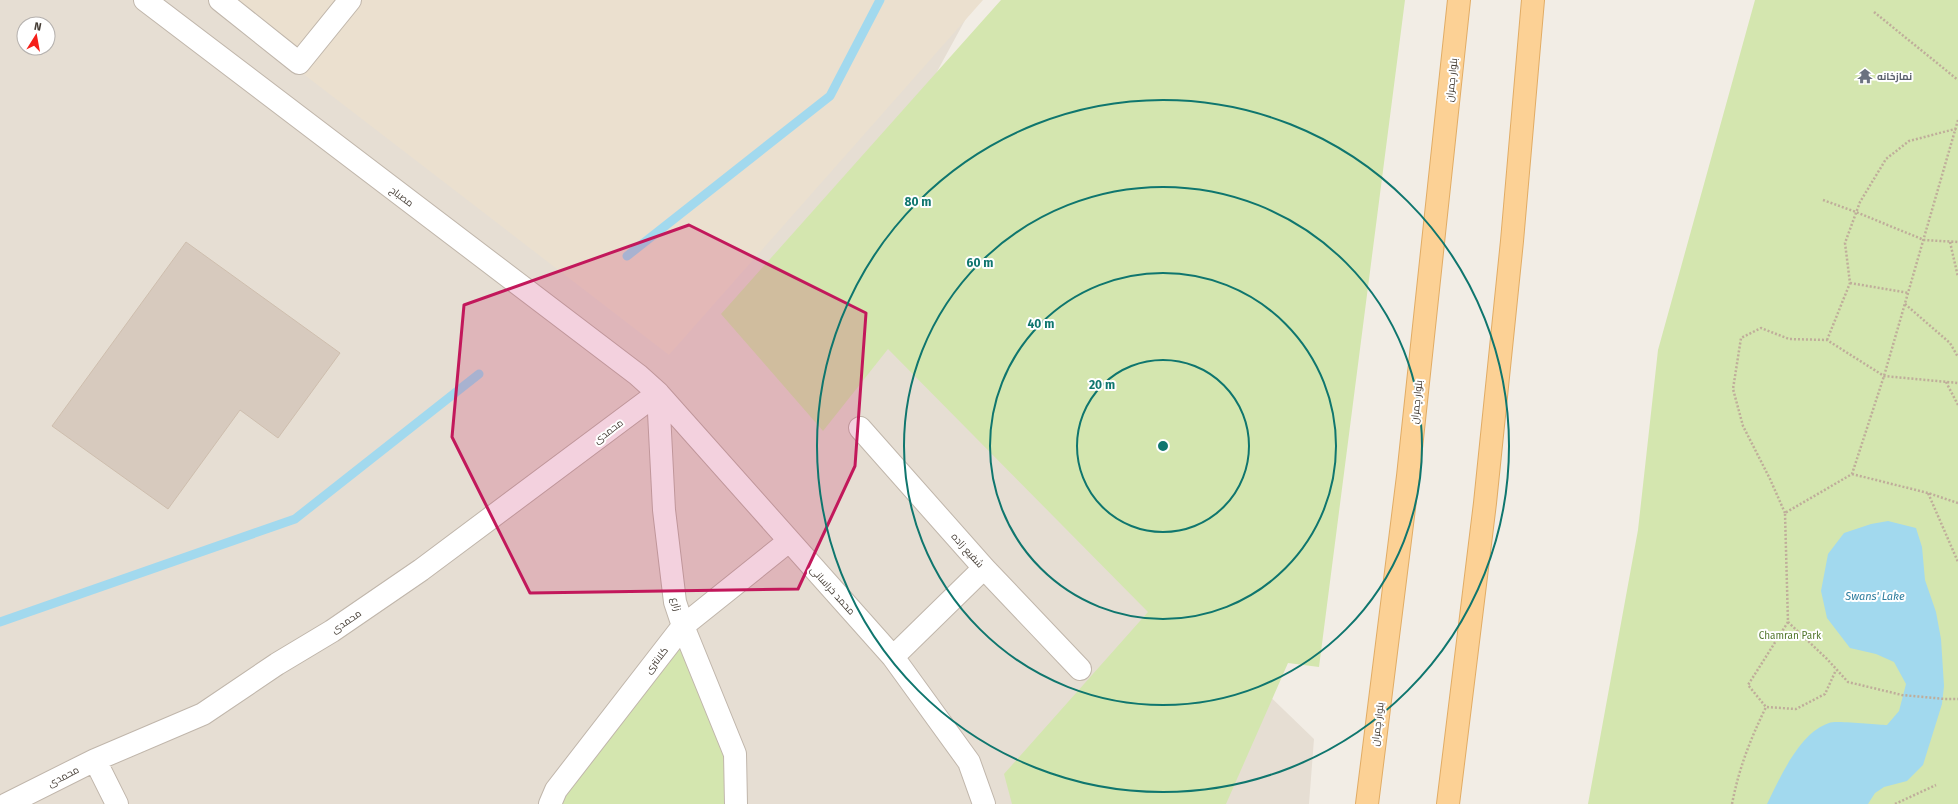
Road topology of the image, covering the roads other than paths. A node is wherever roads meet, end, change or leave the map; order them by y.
1 (145, 0) edge
2 (220, 0) edge
3 (350, 0) edge
4 (1459, 0) edge
5 (1533, 0) edge
6 (658, 393) junction
7 (860, 428) dead end
8 (789, 542) junction
9 (984, 568) junction
10 (683, 626) junction
11 (893, 657) junction
12 (1080, 669) dead end
13 (95, 760) junction
14 (7, 804) edge
15 (117, 804) edge
16 (550, 804) edge
17 (736, 804) edge
18 (984, 804) edge
19 (1367, 804) edge
20 (1448, 804) edge

1 - 6 street, مصباح
2 - 3 street
4 - 19 main road, بلوار چمران
5 - 20 main road
6 - 8 street, محمد خراسانی
6 - 10 street, زارع
6 - 13 street, محمدی
7 - 9 street, شفیع زاده
8 - 10 street, کلانتری
8 - 11 street, محمد خراسانی
9 - 11 street
9 - 12 street, شفیع زاده
10 - 16 street, کلانتری
10 - 17 street, زارع
11 - 18 street, محمد خراسانی
13 - 14 street, محمدی
13 - 15 street

